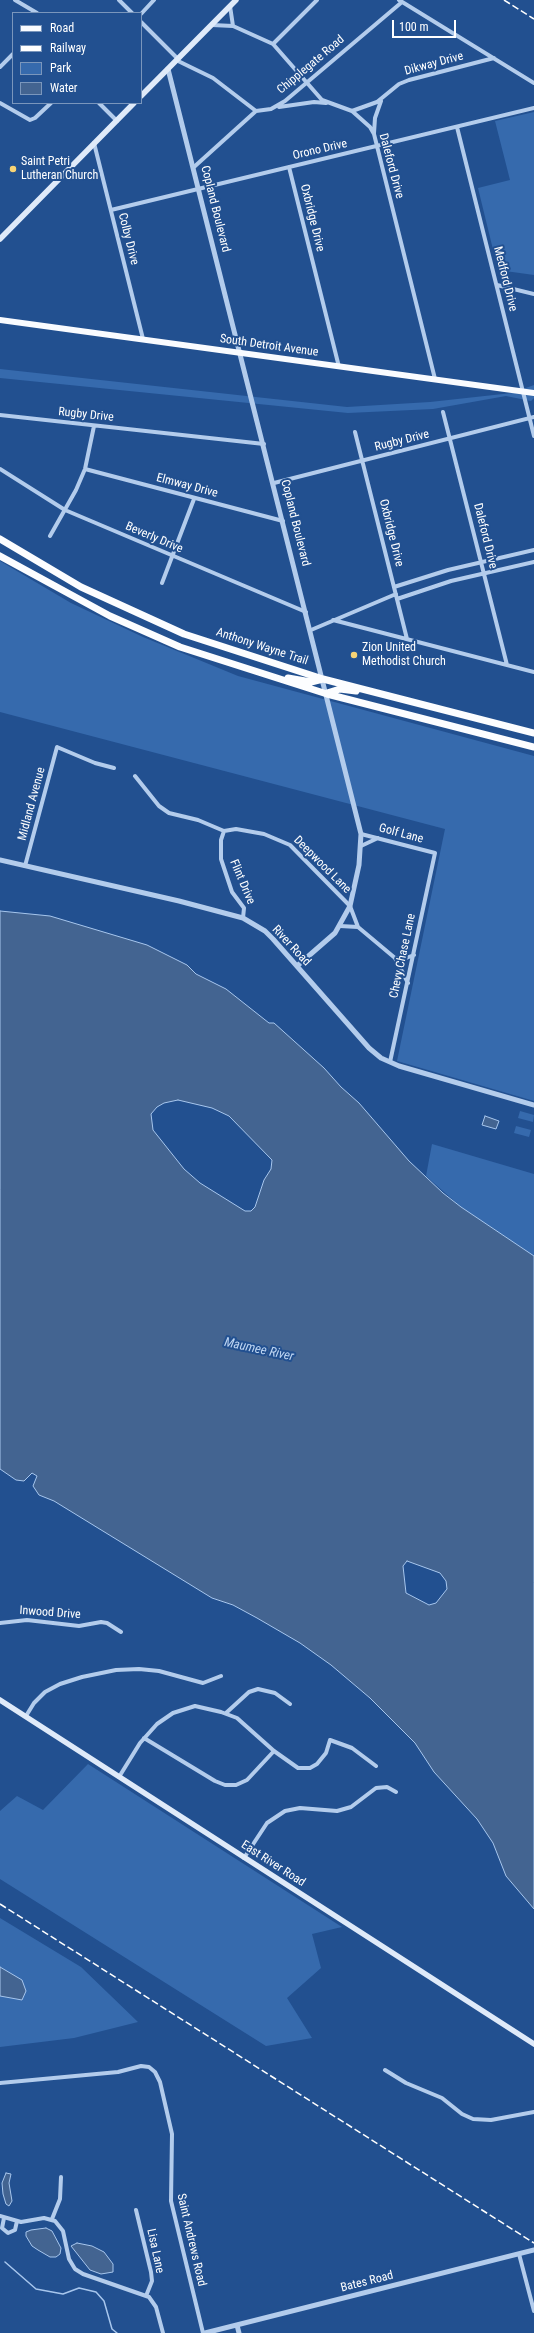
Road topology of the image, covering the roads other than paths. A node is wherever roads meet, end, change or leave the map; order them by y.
1 (15, 0) edge
2 (119, 0) edge
3 (154, 0) edge
4 (236, 0) edge
5 (318, 0) edge
6 (400, 1) edge
7 (230, 6) junction
8 (35, 12) edge
9 (131, 12) edge
10 (142, 13) edge
11 (142, 23) edge
12 (212, 25) junction
13 (233, 26) junction
14 (273, 44) junction
15 (12, 55) edge
16 (494, 58) junction
17 (177, 60) junction
18 (0, 67) edge
19 (168, 68) junction
20 (307, 83) junction
21 (534, 83) edge
22 (142, 95) edge
23 (383, 97) junction
24 (0, 104) edge
25 (50, 104) edge
26 (100, 104) edge
27 (133, 104) edge
28 (329, 104) junction
29 (271, 108) junction
30 (534, 108) edge
31 (256, 111) junction
32 (352, 111) junction
33 (117, 120) junction
34 (457, 127) junction
35 (374, 134) junction
36 (94, 143) junction
37 (377, 146) junction
38 (194, 167) junction
39 (289, 167) junction
40 (199, 189) junction
41 (111, 210) junction
42 (0, 239) edge
43 (497, 285) junction
44 (534, 294) edge
45 (0, 320) edge
46 (143, 339) junction
47 (241, 353) junction
48 (339, 367) junction
49 (435, 379) junction
50 (523, 392) junction
51 (534, 394) edge
52 (443, 412) dead end
53 (0, 415) edge
54 (532, 418) edge
55 (94, 426) junction
56 (355, 432) dead end
57 (534, 436) edge
58 (450, 439) junction
59 (264, 444) junction
60 (362, 461) junction
61 (0, 469) edge
62 (84, 469) junction
63 (274, 483) junction
64 (194, 499) junction
65 (65, 510) junction
66 (284, 521) junction
67 (50, 536) dead end
68 (0, 539) edge
69 (534, 550) edge
70 (0, 556) edge
71 (173, 557) junction
72 (481, 562) junction
73 (534, 562) edge
74 (483, 573) junction
75 (162, 583) dead end
76 (394, 587) junction
77 (396, 596) junction
78 (307, 612) junction
79 (333, 620) junction
80 (311, 630) junction
81 (407, 639) junction
82 (507, 665) junction
83 (241, 668) junction
84 (534, 672) edge
85 (323, 679) junction
86 (327, 694) junction
87 (393, 696) junction
88 (534, 733) edge
89 (534, 747) edge
90 (114, 768) dead end
91 (135, 776) dead end
92 (224, 831) junction
93 (361, 834) junction
94 (378, 838) junction
95 (361, 846) junction
96 (435, 853) joint
97 (0, 860) edge
98 (26, 866) junction
99 (350, 906) junction
100 (243, 918) junction
101 (340, 926) junction
102 (358, 926) junction
103 (414, 954) junction
104 (395, 958) junction
105 (297, 966) junction
106 (408, 983) junction
107 (390, 1062) junction
108 (534, 1105) edge
109 (0, 1623) edge
110 (121, 1632) dead end
111 (221, 1676) dead end
112 (0, 1700) edge
113 (290, 1704) dead end
114 (226, 1713) junction
115 (26, 1716) junction
116 (144, 1738) junction
117 (274, 1751) junction
118 (376, 1766) dead end
119 (119, 1777) junction
120 (396, 1792) dead end
121 (244, 1858) junction
122 (534, 2044) edge
123 (385, 2070) dead end
124 (0, 2083) edge
125 (534, 2112) edge
126 (61, 2177) dead end
127 (136, 2210) dead end
128 (2, 2217) edge
129 (52, 2219) junction
130 (17, 2221) junction
131 (534, 2250) edge
132 (519, 2254) junction
133 (146, 2296) junction
134 (534, 2311) edge
135 (237, 2325) junction
136 (163, 2333) edge
137 (204, 2333) edge
138 (239, 2333) edge

1 - 8 street
2 - 9 street
3 - 10 street
4 - 7 main road
5 - 14 street
6 - 16 street
6 - 20 street, Chipplegate Road
7 - 12 main road
7 - 13 street
11 - 17 street
12 - 13 street, Daleford Drive
12 - 17 main road
13 - 14 street, Daleford Drive
14 - 20 street, Daleford Drive
15 - 18 street
16 - 21 street
16 - 23 street, Dikway Drive
17 - 19 main road
17 - 31 street
19 - 22 main road
19 - 38 street, Copland Boulevard
20 - 28 street, Daleford Drive
20 - 29 street, Chipplegate Road
23 - 32 street, Dikway Drive
23 - 35 street
24 - 25 street
26 - 33 street
27 - 33 main road
28 - 29 street
28 - 32 street, Daleford Drive
29 - 31 street, Chipplegate Road
30 - 34 street, Orono Drive
31 - 38 street
32 - 35 street, Daleford Drive
33 - 36 main road
34 - 37 street, Orono Drive
34 - 43 street, Medford Drive
35 - 37 street, Daleford Drive
36 - 41 street, Colby Drive
36 - 42 main road
37 - 39 street, Orono Drive
37 - 49 street, Daleford Drive
38 - 40 street, Copland Boulevard
39 - 40 street, Orono Drive
39 - 48 street, Oxbridge Drive
40 - 41 street, Orono Drive
40 - 47 street, Copland Boulevard
41 - 46 street, Colby Drive
43 - 44 street
43 - 50 street, Medford Drive
45 - 46 main road, South Detroit Avenue
46 - 47 main road, South Detroit Avenue
47 - 48 main road, South Detroit Avenue
47 - 59 street, Copland Boulevard
48 - 49 main road, South Detroit Avenue
49 - 50 main road, South Detroit Avenue
50 - 51 main road, South Detroit Avenue
50 - 54 street, Medford Drive
52 - 58 street, Daleford Drive
53 - 55 street, Rugby Drive
54 - 57 street, Medford Drive
54 - 58 street, Rugby Drive
55 - 59 street, Rugby Drive
55 - 62 street
56 - 60 street, Oxbridge Drive
58 - 60 street, Rugby Drive
58 - 72 street, Daleford Drive
59 - 63 street, Copland Boulevard
60 - 63 street, Rugby Drive
60 - 76 street, Oxbridge Drive
61 - 65 street, Beverly Drive
62 - 64 street, Elmway Drive
62 - 65 street
63 - 66 street, Copland Boulevard
64 - 66 street, Elmway Drive
64 - 71 street
65 - 67 street
65 - 71 street, Beverly Drive
66 - 78 street, Copland Boulevard
68 - 85 highway, Anthony Wayne Trail
69 - 72 street
70 - 83 highway, Anthony Wayne Trail
71 - 75 street
71 - 78 street, Beverly Drive
72 - 74 street, Daleford Drive
72 - 76 street
73 - 74 street
74 - 77 street
74 - 82 street, Daleford Drive
76 - 77 street, Oxbridge Drive
77 - 79 street
77 - 81 street, Oxbridge Drive
78 - 80 street, Copland Boulevard
79 - 80 street
79 - 81 street
80 - 85 street, Copland Boulevard
81 - 82 street
82 - 84 street
83 - 85 highway
83 - 86 highway, Anthony Wayne Trail
85 - 86 street, Copland Boulevard
85 - 87 highway, Anthony Wayne Trail
86 - 87 highway
86 - 89 highway, Anthony Wayne Trail
86 - 93 street, Copland Boulevard
87 - 88 highway, Anthony Wayne Trail
90 - 98 street, Midland Avenue
91 - 92 street, Deepwood Lane
92 - 99 street, Deepwood Lane
92 - 100 street, Flint Drive
93 - 94 street, Golf Lane
93 - 95 street, Copland Boulevard
94 - 95 street
94 - 96 street, Golf Lane
95 - 99 street, Copland Boulevard
96 - 103 street, Chevy Chase Lane
97 - 98 street, River Road
98 - 100 street, River Road
99 - 101 street, Copland Boulevard
99 - 102 street, Deepwood Lane
100 - 105 street, River Road
101 - 102 street
101 - 105 street, Copland Boulevard
102 - 104 street, Deepwood Lane
103 - 104 street
103 - 106 street, Chevy Chase Lane
104 - 106 street, Deepwood Lane
105 - 107 street, River Road
106 - 107 street, Chevy Chase Lane
107 - 108 street, River Road
109 - 110 street, Inwood Drive
111 - 115 street
112 - 115 main road, East River Road
113 - 114 street
114 - 116 street
114 - 117 street
115 - 119 main road, East River Road
116 - 117 street
116 - 119 street
117 - 118 street
119 - 121 main road, East River Road
120 - 121 street
121 - 122 main road, East River Road
123 - 125 street
124 - 137 street, Saint Andrews Road
126 - 129 street
127 - 133 street, Lisa Lane
128 - 130 street
128 - 130 street
129 - 130 street
129 - 133 street
131 - 132 street, Bates Road
132 - 134 street
132 - 135 street, Bates Road
133 - 136 street
135 - 137 street, Bates Road
135 - 138 street

